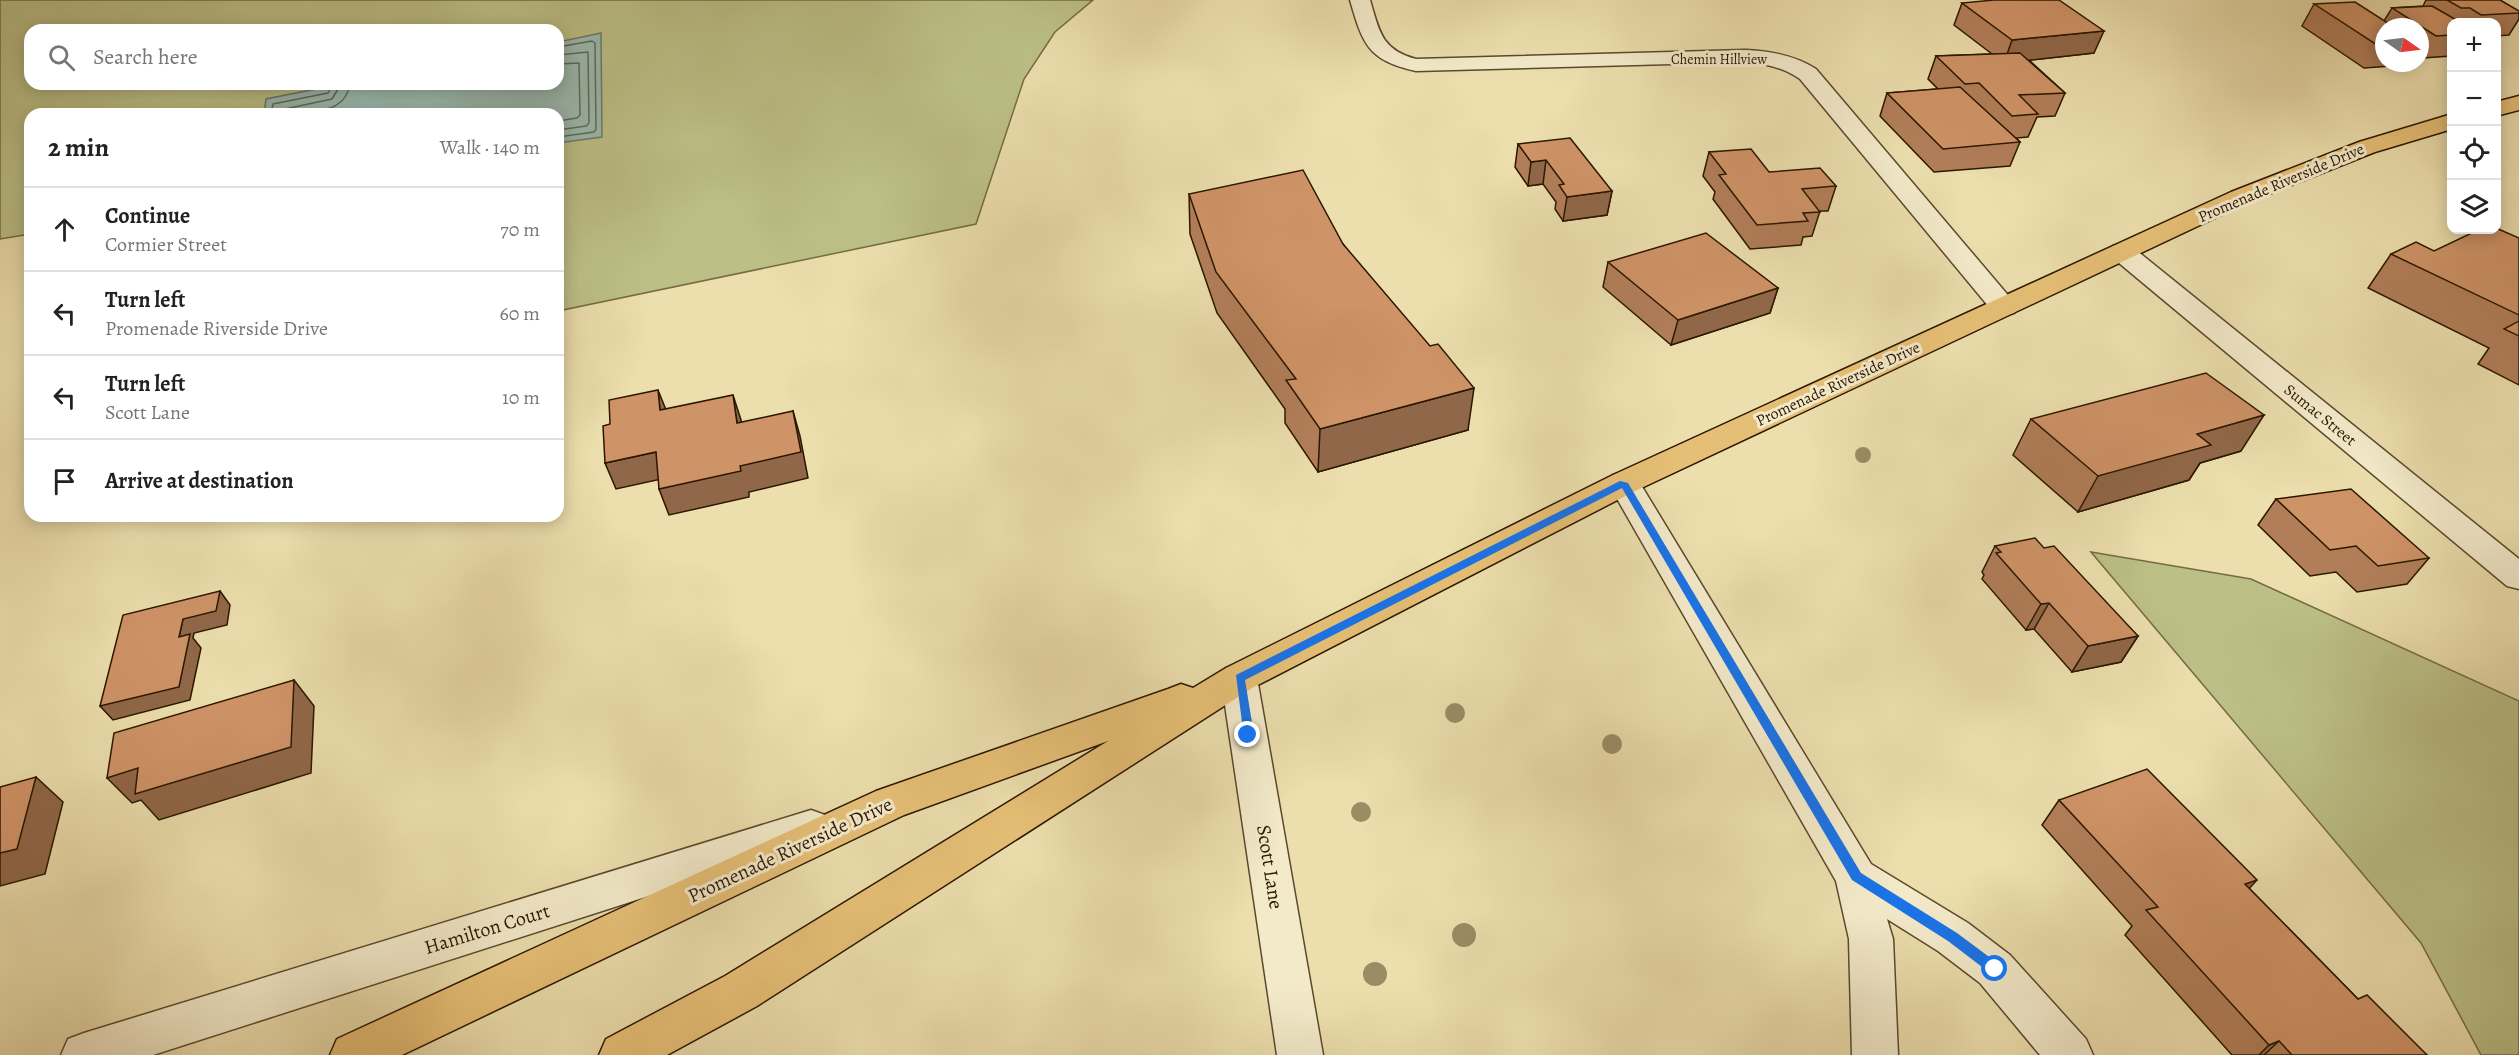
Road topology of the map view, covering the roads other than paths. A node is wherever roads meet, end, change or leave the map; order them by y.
1 (1360, 0) edge
2 (2519, 103) edge
3 (2501, 108) edge
4 (2447, 122) edge
5 (2122, 252) junction
6 (2004, 307) junction
7 (1624, 483) junction
8 (2519, 578) edge
9 (1239, 678) junction
10 (890, 802) junction
11 (1856, 877) junction
12 (84, 1055) edge
13 (353, 1055) edge
14 (622, 1055) edge
15 (1300, 1055) edge
16 (1875, 1055) edge
17 (2070, 1055) edge

1 - 6 street, Chemin Hillview
2 - 3 main road
4 - 5 main road, Promenade Riverside Drive
5 - 6 main road, Promenade Riverside Drive
5 - 8 street, Sumac Street
6 - 7 main road, Promenade Riverside Drive
7 - 9 main road, Promenade Riverside Drive
7 - 11 street
9 - 10 main road, Promenade Riverside Drive
9 - 14 main road, Promenade Riverside Drive
9 - 15 street, Scott Lane
10 - 12 street, Hamilton Court
10 - 13 main road, Promenade Riverside Drive
11 - 16 street
11 - 17 street

